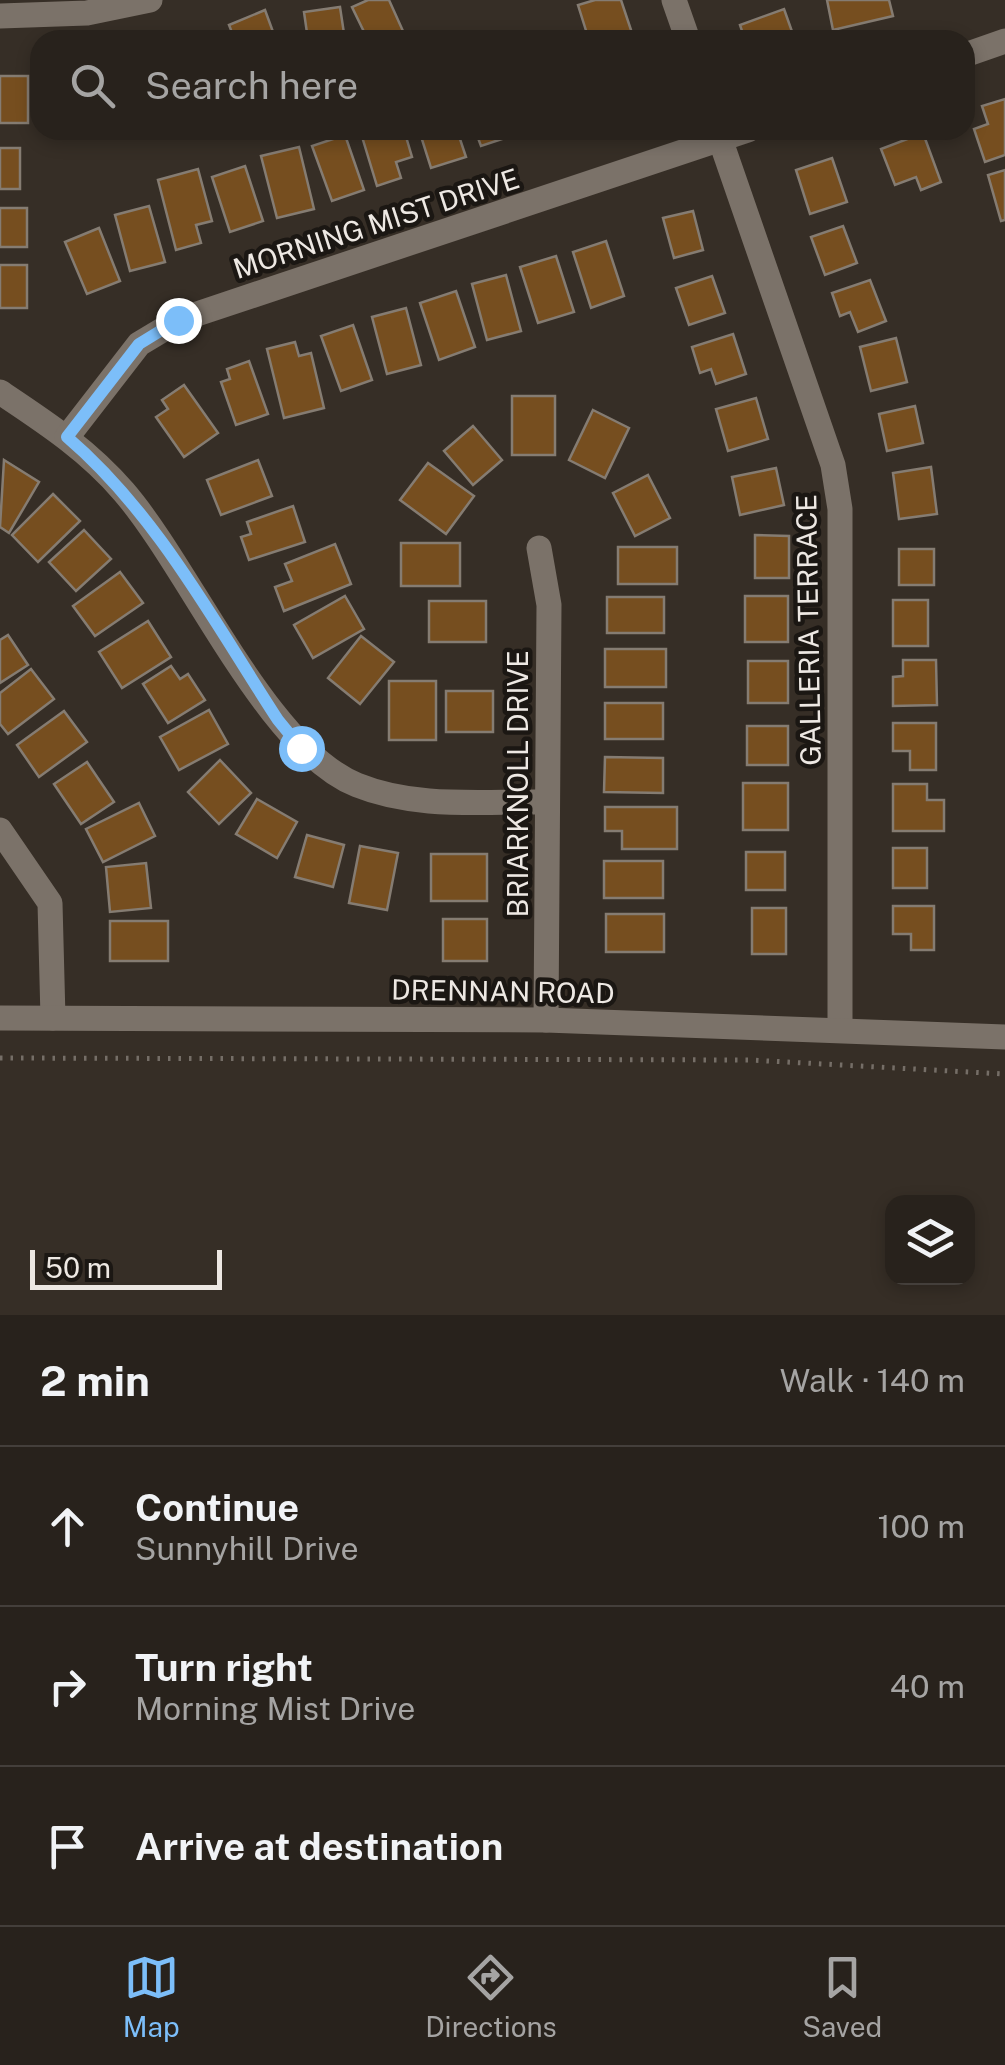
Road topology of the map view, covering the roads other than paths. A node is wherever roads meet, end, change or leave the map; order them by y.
1 (150, 0) edge
2 (674, 0) edge
3 (0, 16) edge
4 (684, 30) edge
5 (1005, 42) edge
6 (975, 52) edge
7 (704, 140) edge
8 (721, 140) edge
9 (0, 392) edge
10 (67, 437) junction
11 (540, 548) dead end
12 (545, 802) junction
13 (0, 830) edge
14 (0, 1018) edge
15 (53, 1018) junction
16 (546, 1020) junction
17 (840, 1029) junction
18 (1005, 1037) edge

1 - 3 street
2 - 4 street
5 - 6 street
7 - 10 street, MORNING MIST DRIVE
8 - 17 street, GALLERIA TERRACE
9 - 10 street
10 - 12 street
11 - 12 street, BRIARKNOLL DRIVE
12 - 16 street, BRIARKNOLL DRIVE
13 - 15 street
14 - 15 street, DRENNAN ROAD
15 - 16 street, DRENNAN ROAD
16 - 17 street, DRENNAN ROAD
17 - 18 street, DRENNAN ROAD

